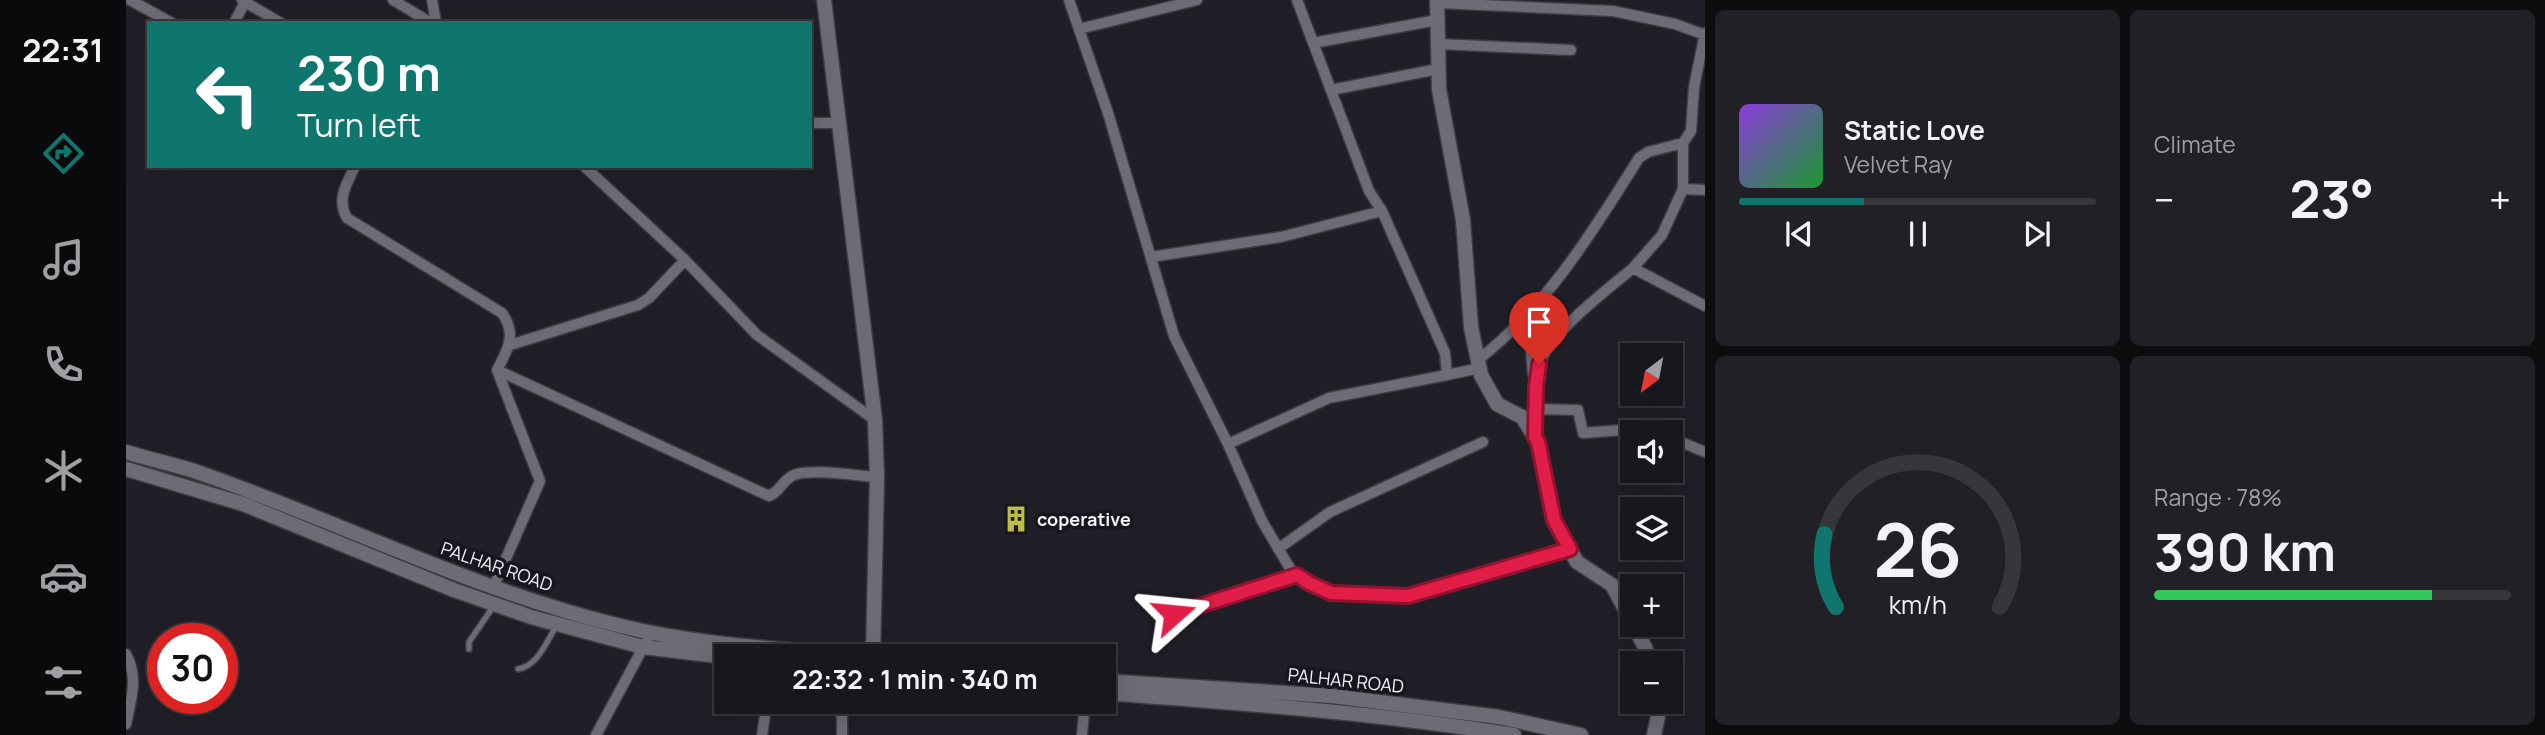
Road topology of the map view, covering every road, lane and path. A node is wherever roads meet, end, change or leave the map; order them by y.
1 (130, 0) edge
2 (393, 0) edge
3 (432, 0) edge
4 (824, 0) edge
5 (1069, 0) edge
6 (1197, 0) edge
7 (1297, 0) edge
8 (244, 1) edge
9 (1437, 1) edge
10 (1437, 20) junction
11 (168, 21) edge
12 (235, 21) edge
13 (278, 21) edge
14 (430, 21) edge
15 (433, 21) edge
16 (1079, 29) junction
17 (1705, 35) edge
18 (1313, 43) junction
19 (1438, 44) junction
20 (1572, 50) dead end
21 (1438, 69) junction
22 (1331, 90) junction
23 (812, 123) edge
24 (839, 123) junction
25 (1683, 143) junction
26 (354, 168) edge
27 (586, 168) edge
28 (1683, 189) junction
29 (1705, 190) edge
30 (1381, 211) junction
31 (1151, 257) junction
32 (685, 260) junction
33 (1633, 268) junction
34 (1705, 306) edge
35 (1528, 315) junction
36 (510, 345) junction
37 (1479, 364) junction
38 (497, 370) junction
39 (1447, 375) junction
40 (1536, 410) junction
41 (875, 420) junction
42 (1620, 430) edge
43 (1535, 437) junction
44 (1483, 442) dead end
45 (1683, 443) edge
46 (1228, 444) junction
47 (1705, 452) edge
48 (126, 453) edge
49 (126, 469) edge
50 (877, 477) junction
51 (1278, 549) junction
52 (1570, 549) junction
53 (1297, 575) junction
54 (493, 588) junction
55 (1620, 600) edge
56 (495, 604) junction
57 (1174, 614) dead end
58 (558, 624) junction
59 (651, 633) junction
60 (721, 644) edge
61 (872, 644) edge
62 (643, 646) junction
63 (470, 649) dead end
64 (126, 654) edge
65 (714, 655) edge
66 (518, 669) dead end
67 (1116, 682) edge
68 (1116, 694) edge
69 (765, 714) edge
70 (841, 714) edge
71 (1084, 714) edge
72 (1658, 714) edge
73 (126, 724) edge
74 (596, 735) edge
75 (762, 735) edge
76 (842, 735) edge
77 (1082, 735) edge
78 (1514, 735) edge
79 (1581, 735) edge
80 (1654, 735) edge

1 - 11 street
2 - 14 street
3 - 15 street
4 - 24 main road
5 - 16 street
6 - 16 street
7 - 18 street
8 - 12 street
8 - 13 street
9 - 10 main road
9 - 17 street
10 - 18 street
10 - 19 main road
16 - 31 street
17 - 25 street
18 - 22 street
19 - 20 street
19 - 21 main road
21 - 22 street
21 - 37 main road
22 - 30 street
23 - 24 street
24 - 41 main road
25 - 28 street
25 - 35 street
26 - 36 street
27 - 32 street
28 - 29 street
28 - 33 street
30 - 31 street
30 - 39 street
31 - 46 street
32 - 36 street
32 - 41 street
33 - 34 street
33 - 40 street
35 - 37 street
35 - 40 street
36 - 38 street
37 - 39 street
37 - 43 main road
38 - 50 street
38 - 54 street
39 - 46 street
40 - 42 street
40 - 43 street
41 - 50 main road
43 - 52 main road
44 - 51 street
45 - 47 street
46 - 51 street
48 - 54 main road, PALHAR ROAD
49 - 56 main road, PALHAR ROAD
50 - 61 main road
51 - 53 street
52 - 53 street
52 - 55 main road
53 - 57 street
54 - 59 main road, PALHAR ROAD
56 - 58 main road, PALHAR ROAD
56 - 63 lane
58 - 62 main road, PALHAR ROAD
58 - 66 lane
59 - 60 main road, PALHAR ROAD
59 - 62 street
62 - 65 main road, PALHAR ROAD
62 - 74 street
64 - 73 street
67 - 79 main road, PALHAR ROAD
68 - 78 main road, PALHAR ROAD
69 - 75 street
70 - 76 street
71 - 77 street
72 - 80 main road

